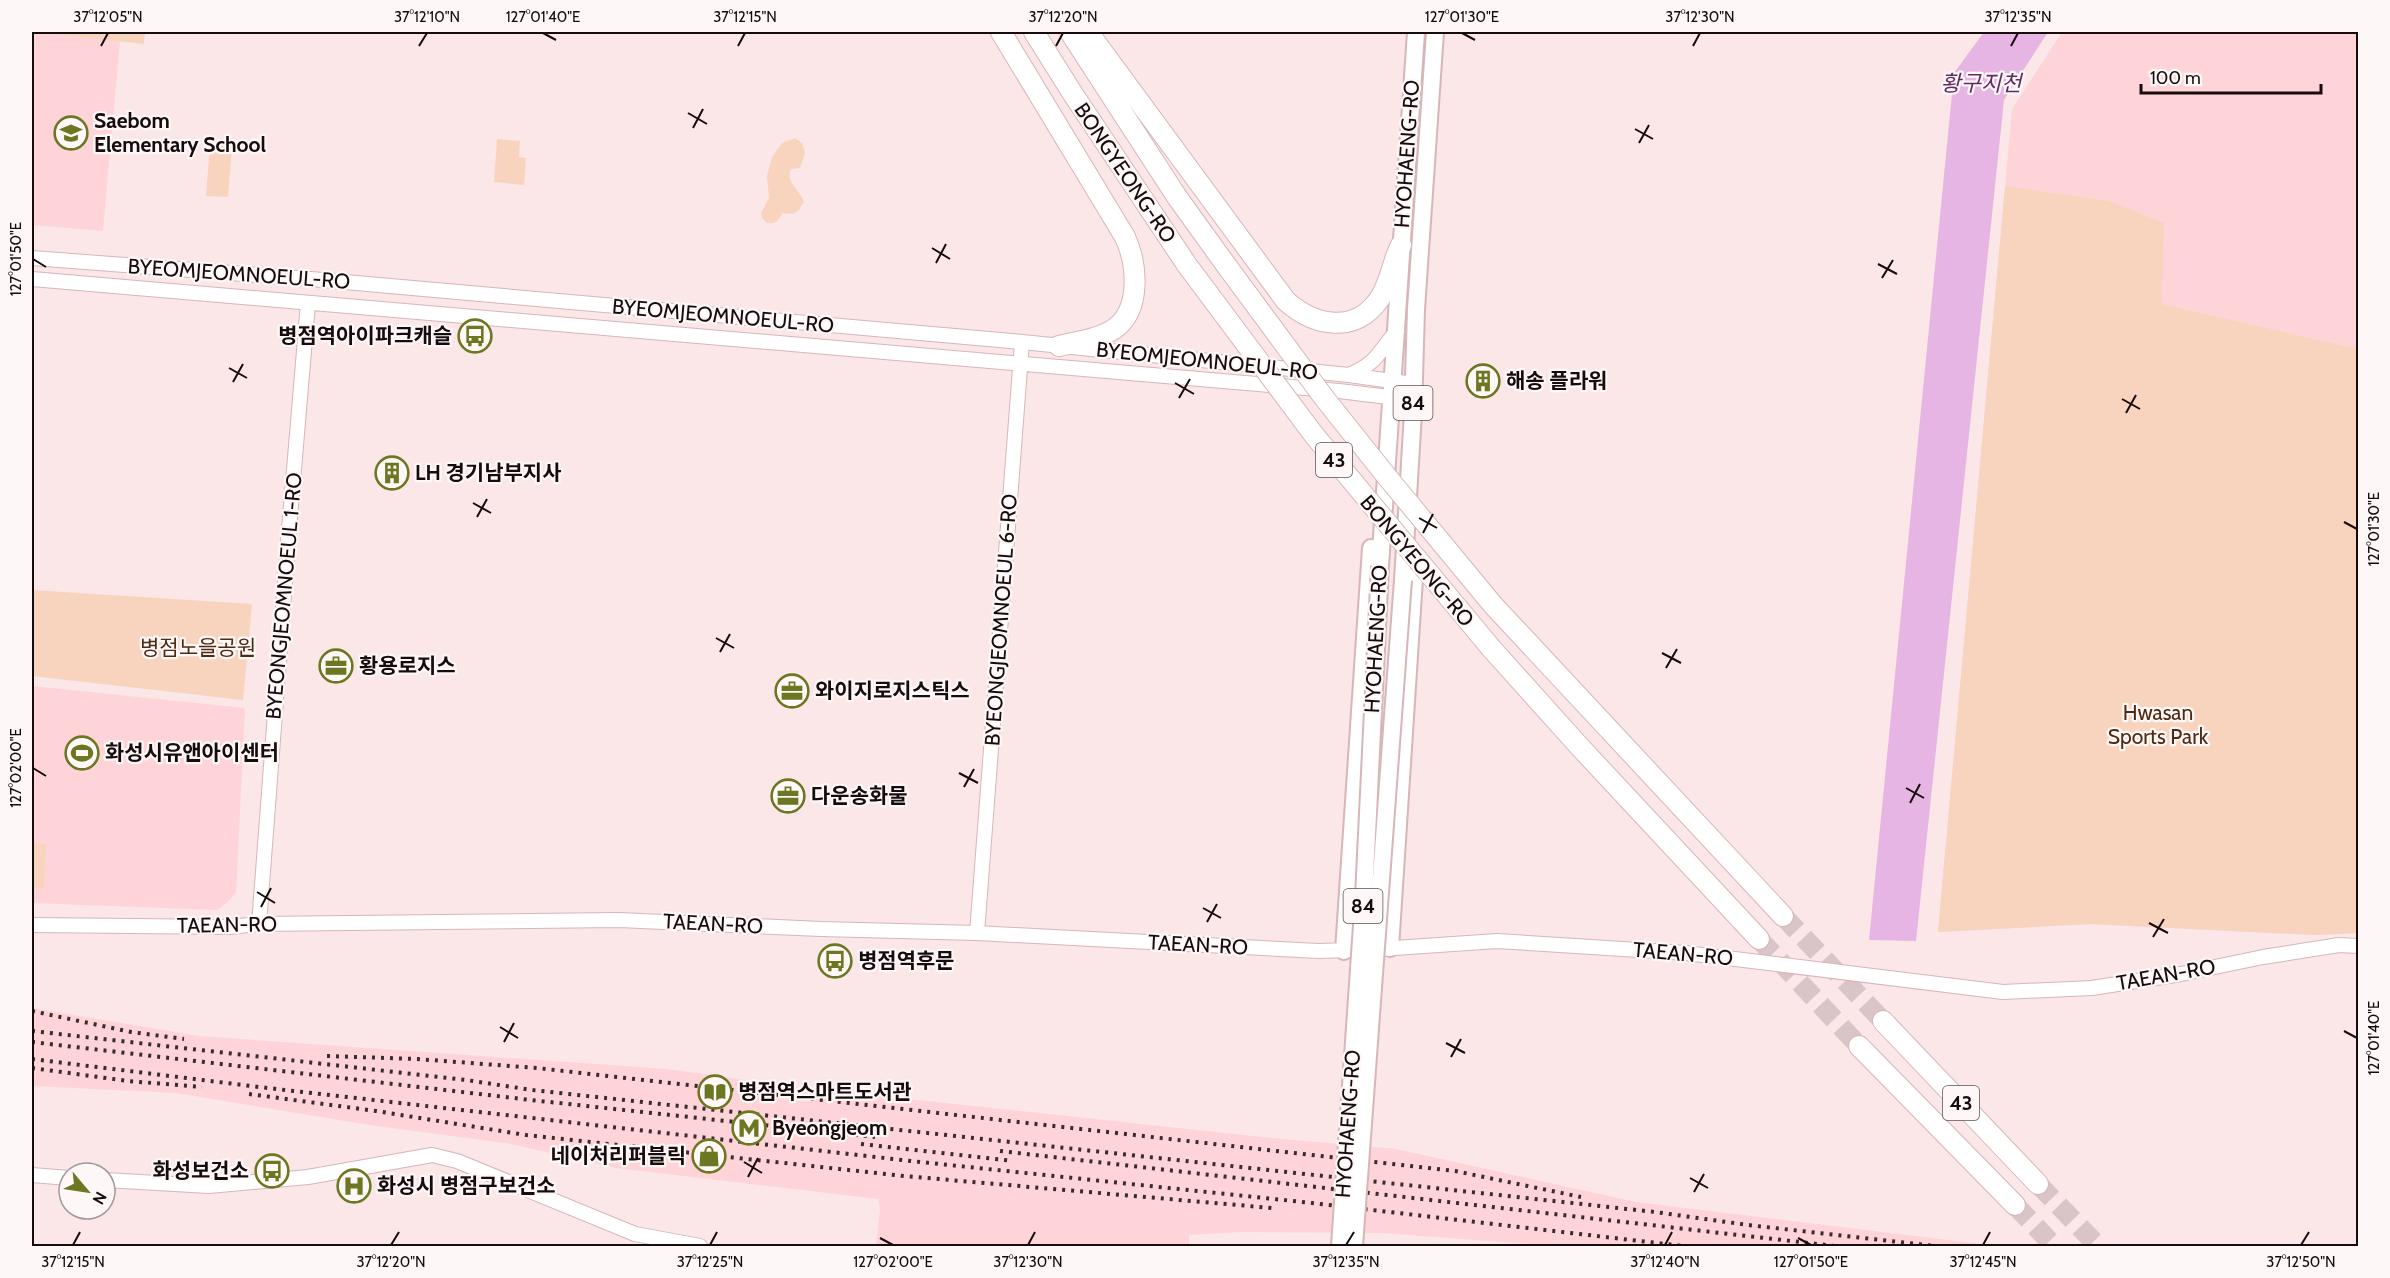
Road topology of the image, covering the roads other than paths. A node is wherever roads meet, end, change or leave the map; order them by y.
1 (1001, 32) edge
2 (1034, 32) edge
3 (1070, 32) edge
4 (1088, 32) edge
5 (1416, 32) edge
6 (1435, 32) edge
7 (1401, 245) junction
8 (32, 258) edge
9 (227, 273) junction
10 (32, 279) edge
11 (392, 286) junction
12 (224, 296) junction
13 (308, 303) junction
14 (601, 305) junction
15 (388, 310) junction
16 (744, 318) junction
17 (597, 328) junction
18 (1396, 331) junction
19 (960, 337) junction
20 (739, 340) junction
21 (1022, 342) junction
22 (1059, 346) junction
23 (1089, 349) junction
24 (959, 359) junction
25 (1021, 364) junction
26 (1086, 370) junction
27 (1345, 375) junction
28 (1392, 389) junction
29 (1339, 391) junction
30 (1413, 392) junction
31 (1410, 466) junction
32 (1386, 481) junction
33 (1783, 916) tunnel mouth
34 (260, 924) junction
35 (32, 925) edge
36 (977, 933) junction
37 (1759, 939) tunnel mouth
38 (2358, 946) edge
39 (1390, 948) junction
40 (1344, 951) junction
41 (1883, 1022) tunnel mouth
42 (1858, 1046) tunnel mouth
43 (32, 1175) edge
44 (57, 1177) edge
45 (117, 1181) edge
46 (2038, 1184) tunnel mouth
47 (2014, 1205) tunnel mouth
48 (700, 1246) edge
49 (1340, 1246) edge
50 (1354, 1246) edge

1 - 22 highway
2 - 37 highway, BONGYEONG-RO / 43, bridge
3 - 33 highway, BONGYEONG-RO / 43, bridge
4 - 7 highway
5 - 7 main road, HYOHAENG-RO / 84
6 - 30 main road, HYOHAENG-RO / 84
7 - 18 main road, HYOHAENG-RO / 84
8 - 9 street, BYEOMJEOMNOEUL-RO
9 - 11 street, BYEOMJEOMNOEUL-RO
9 - 12 street
10 - 12 street, BYEOMJEOMNOEUL-RO
11 - 14 street, BYEOMJEOMNOEUL-RO
11 - 15 street
12 - 13 street, BYEOMJEOMNOEUL-RO
13 - 15 street, BYEOMJEOMNOEUL-RO
13 - 34 street, BYEONGJEOMNOEUL 1-RO
14 - 16 street, BYEOMJEOMNOEUL-RO
14 - 17 street
15 - 17 street, BYEOMJEOMNOEUL-RO
16 - 19 street, BYEOMJEOMNOEUL-RO
16 - 20 street
17 - 20 street, BYEOMJEOMNOEUL-RO
18 - 27 street
18 - 28 main road, HYOHAENG-RO / 84
19 - 21 street, BYEOMJEOMNOEUL-RO
19 - 24 street
20 - 24 street, BYEOMJEOMNOEUL-RO
21 - 22 street, BYEOMJEOMNOEUL-RO
21 - 25 street, BYEONGJEOMNOEUL 6-RO
22 - 23 street, BYEOMJEOMNOEUL-RO
23 - 26 street
23 - 27 street, BYEOMJEOMNOEUL-RO
24 - 25 street, BYEOMJEOMNOEUL-RO
25 - 26 street, BYEOMJEOMNOEUL-RO
25 - 36 street, BYEONGJEOMNOEUL 6-RO
26 - 29 street, BYEOMJEOMNOEUL-RO
27 - 28 street, BYEOMJEOMNOEUL-RO
27 - 29 street
28 - 29 street, BYEOMJEOMNOEUL-RO
28 - 30 street, BYEOMJEOMNOEUL-RO
28 - 32 main road, HYOHAENG-RO / 84
30 - 31 main road, HYOHAENG-RO / 84
31 - 39 main road
31 - 50 main road, HYOHAENG-RO / 84, bridge
32 - 40 main road
32 - 49 main road, HYOHAENG-RO / 84, bridge
34 - 35 street, TAEAN-RO
34 - 36 street, TAEAN-RO
36 - 40 street, TAEAN-RO
38 - 39 street, TAEAN-RO
39 - 40 street, TAEAN-RO
41 - 46 highway, 43
42 - 47 highway, 43
43 - 44 street
45 - 48 street

